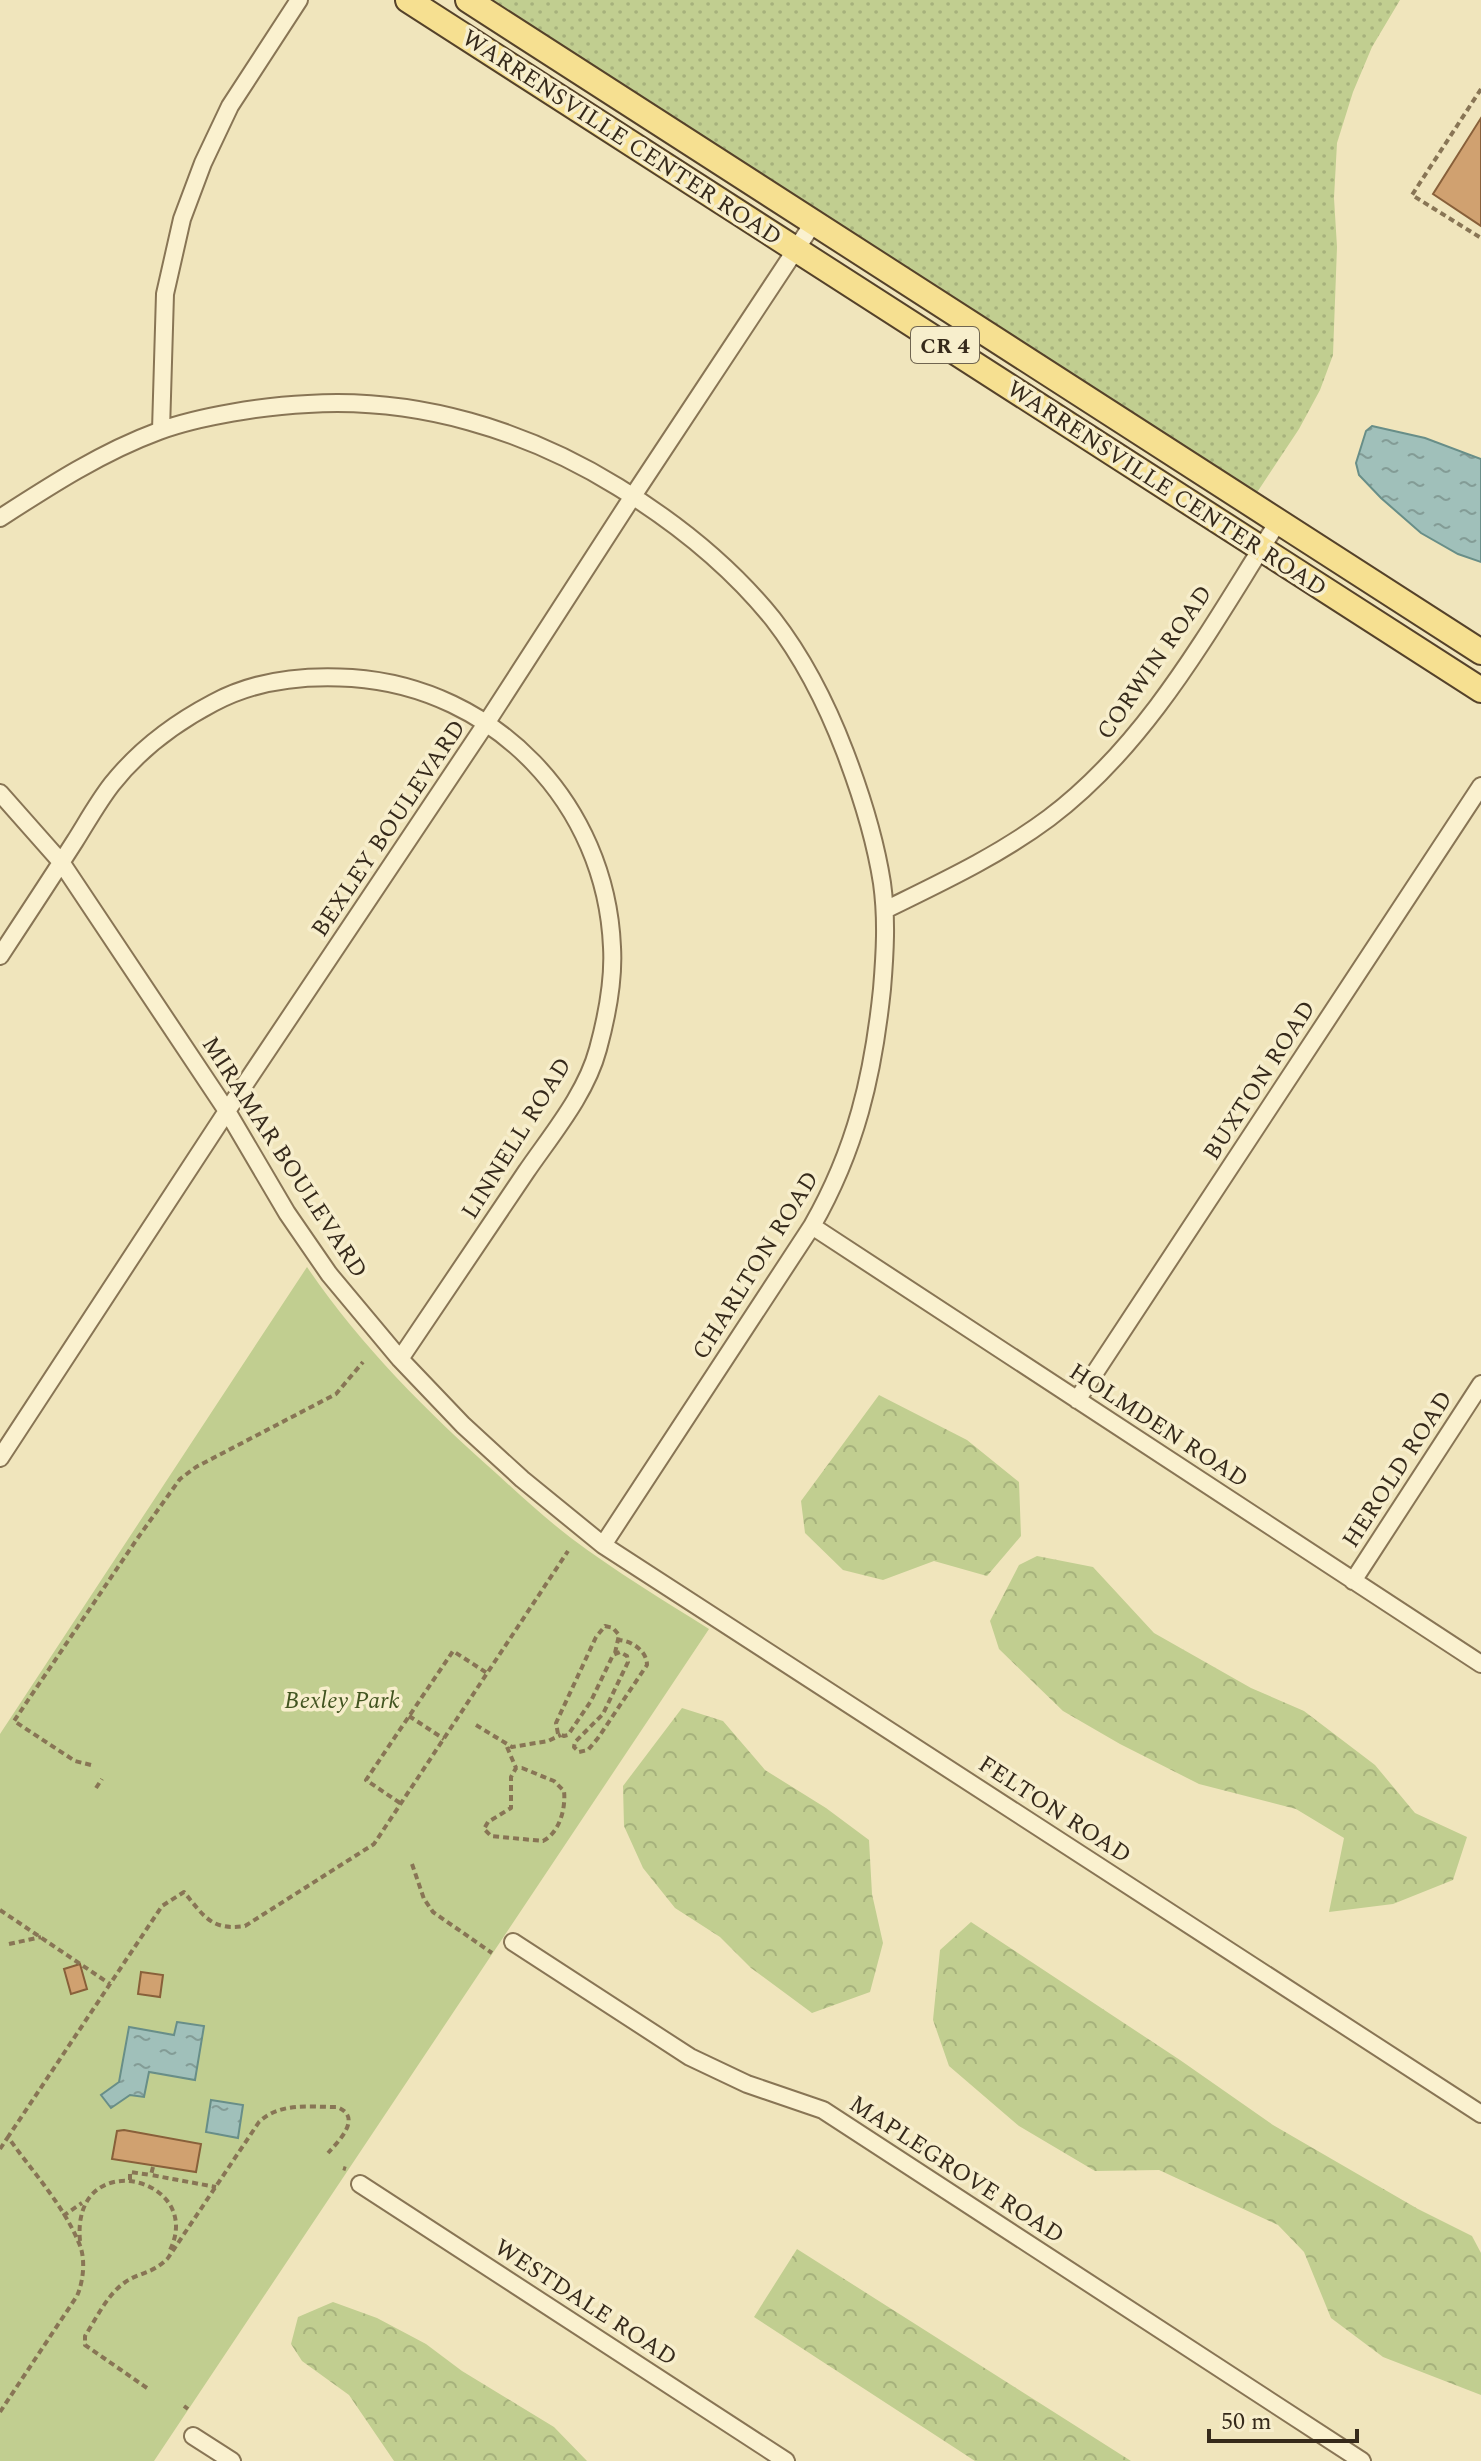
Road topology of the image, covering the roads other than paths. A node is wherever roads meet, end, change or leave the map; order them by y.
1 (299, 0) edge
2 (408, 0) edge
3 (468, 0) edge
4 (814, 222) junction
5 (796, 249) junction
6 (161, 430) junction
7 (633, 496) junction
8 (0, 518) edge
9 (1278, 522) junction
10 (1261, 549) junction
11 (1481, 652) edge
12 (1481, 690) edge
13 (487, 722) junction
14 (1481, 786) edge
15 (0, 793) edge
16 (61, 862) junction
17 (885, 910) junction
18 (0, 956) edge
19 (227, 1111) junction
20 (812, 1226) junction
21 (400, 1359) junction
22 (1481, 1384) edge
23 (1077, 1400) junction
24 (0, 1458) edge
25 (603, 1545) junction
26 (1353, 1581) junction
27 (1481, 1664) edge
28 (513, 1942) dead end
29 (1481, 2114) edge
30 (360, 2184) dead end
31 (193, 2436) dead end
32 (232, 2461) edge
33 (786, 2461) edge
34 (1362, 2461) edge

1 - 6 street
2 - 5 main road, WARRENSVILLE CENTER ROAD / CR 4
3 - 4 main road, WARRENSVILLE CENTER ROAD / CR 4
4 - 5 street, BEXLEY BOULEVARD
4 - 9 main road, WARRENSVILLE CENTER ROAD / CR 4
5 - 7 street, BEXLEY BOULEVARD
5 - 10 main road, WARRENSVILLE CENTER ROAD / CR 4
6 - 7 street, CHARLTON ROAD
6 - 8 street, CHARLTON ROAD
7 - 13 street, BEXLEY BOULEVARD
7 - 17 street, CHARLTON ROAD
9 - 10 street, CORWIN ROAD
9 - 11 main road, WARRENSVILLE CENTER ROAD / CR 4
10 - 12 main road, WARRENSVILLE CENTER ROAD / CR 4
10 - 17 street, CORWIN ROAD
13 - 16 street, LINNELL ROAD
13 - 19 street, BEXLEY BOULEVARD
13 - 21 street, LINNELL ROAD
14 - 23 street, BUXTON ROAD
15 - 16 street, MIRAMAR BOULEVARD
16 - 18 street, LINNELL ROAD
16 - 19 street, MIRAMAR BOULEVARD
17 - 20 street, CHARLTON ROAD
19 - 21 street, MIRAMAR BOULEVARD
19 - 24 street, BEXLEY BOULEVARD
20 - 23 street, HOLMDEN ROAD
20 - 25 street, CHARLTON ROAD
21 - 25 street, MIRAMAR BOULEVARD
22 - 26 street, HEROLD ROAD
23 - 26 street, HOLMDEN ROAD
25 - 29 street, FELTON ROAD
26 - 27 street, HOLMDEN ROAD
28 - 34 street, MAPLEGROVE ROAD
30 - 33 street, WESTDALE ROAD
31 - 32 street

